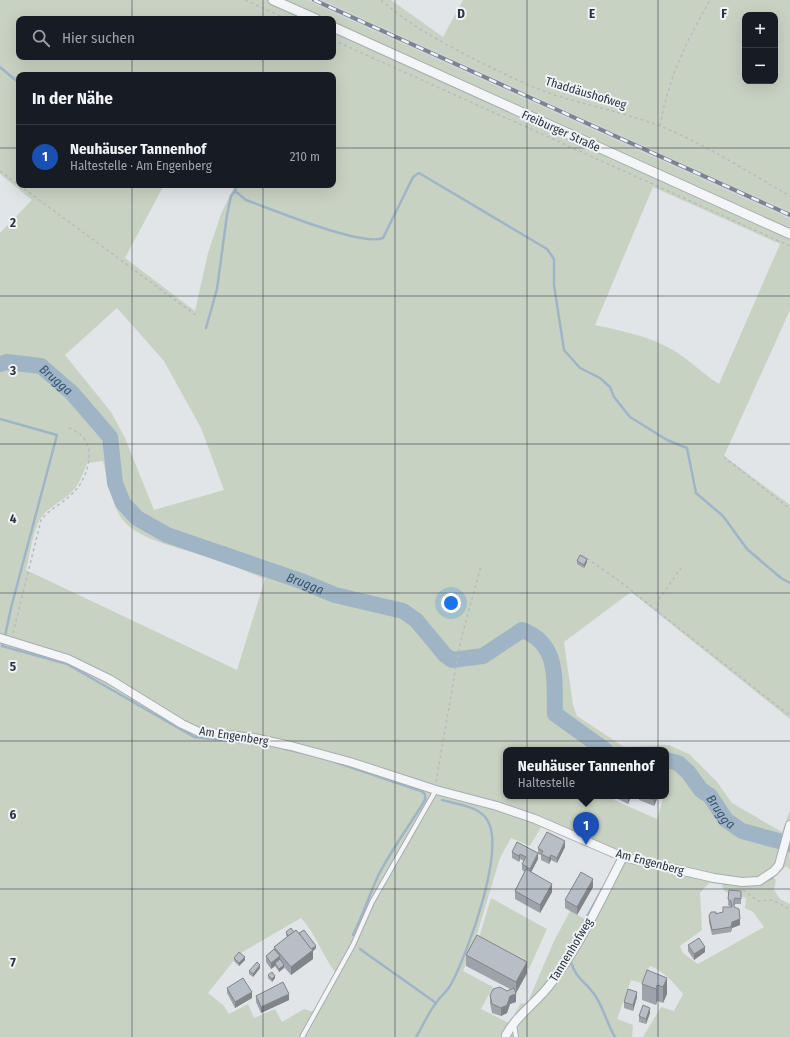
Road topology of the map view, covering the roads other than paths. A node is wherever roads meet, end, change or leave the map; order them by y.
1 (274, 0) edge
2 (309, 16) edge
3 (336, 28) edge
4 (790, 234) edge
5 (0, 638) edge
6 (436, 790) junction
7 (790, 825) edge
8 (623, 857) junction
9 (514, 1021) junction
10 (506, 1034) dead end
11 (302, 1037) edge
12 (516, 1037) edge

1 - 2 street
3 - 4 street, Freiburger Straße
5 - 6 street, Am Engenberg
6 - 8 street, Am Engenberg
6 - 11 lane
7 - 8 street, Am Engenberg
8 - 9 street, Tannenhofweg
9 - 10 street, Tannenhofweg
9 - 12 lane

